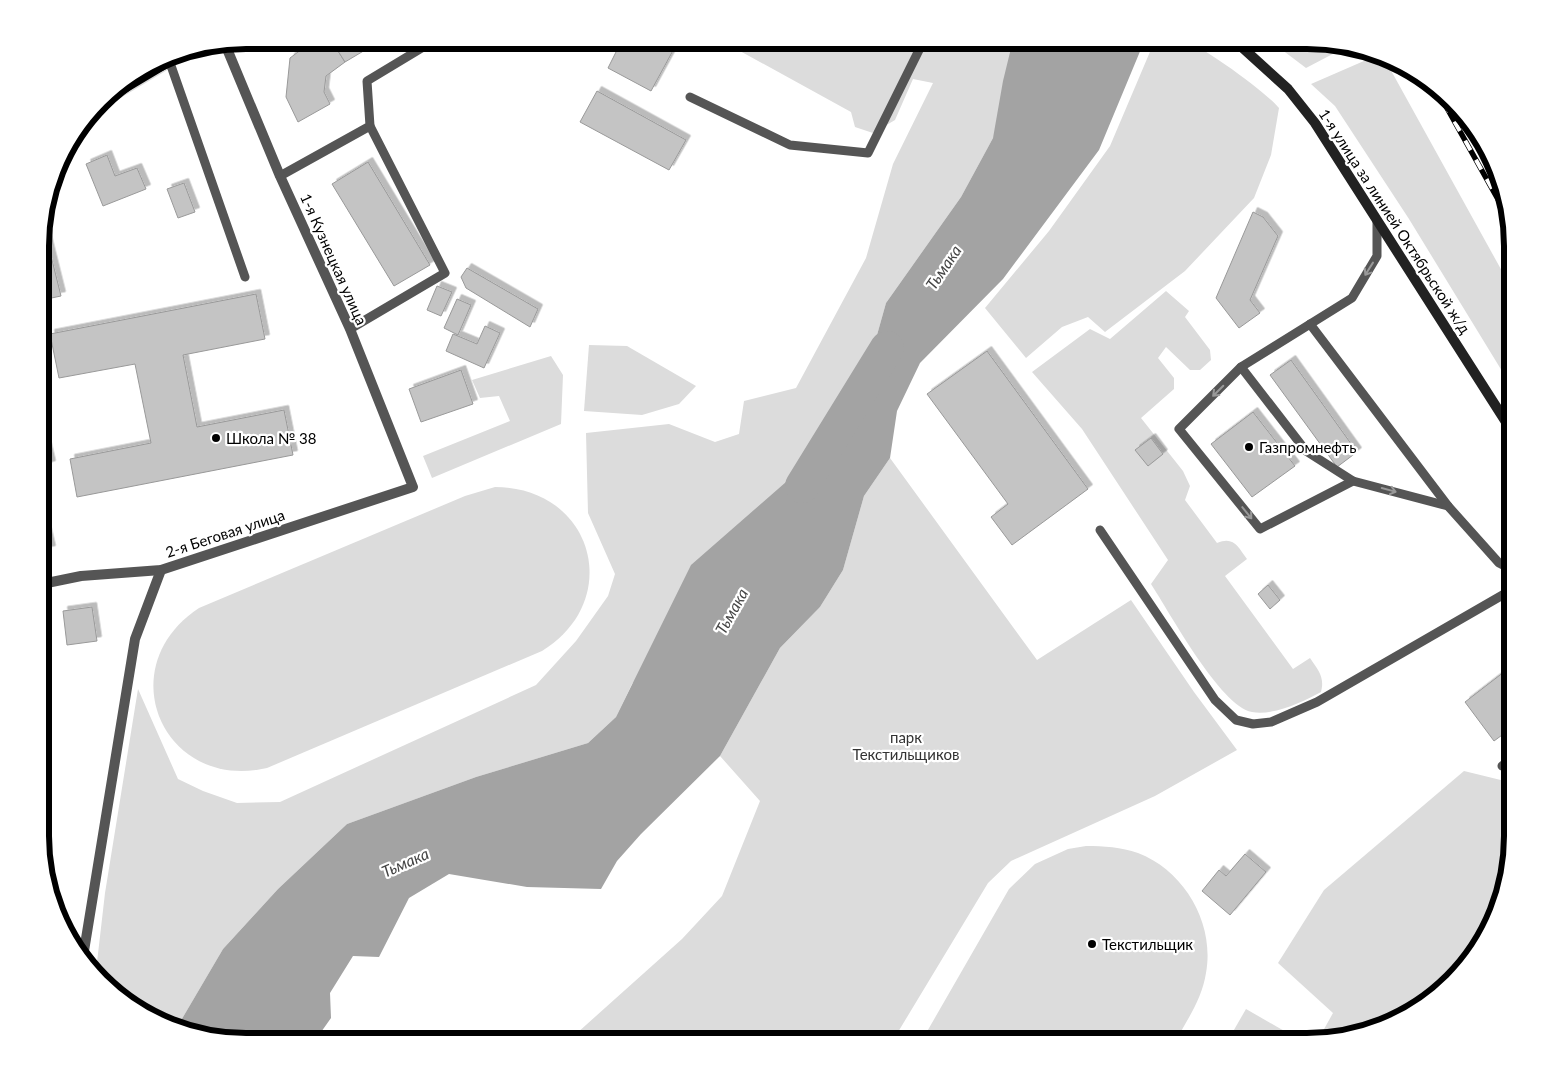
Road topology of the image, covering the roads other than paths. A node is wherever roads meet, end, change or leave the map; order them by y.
1 (227, 49) edge
2 (420, 49) edge
3 (920, 49) edge
4 (1243, 49) edge
5 (170, 64) edge
6 (690, 97) dead end
7 (370, 126) junction
8 (280, 176) junction
9 (1378, 222) junction
10 (244, 278) dead end
11 (1310, 324) junction
12 (350, 329) junction
13 (1241, 368) junction
14 (1504, 419) edge
15 (1353, 481) junction
16 (413, 487) joint
17 (1448, 506) junction
18 (1100, 530) dead end
19 (1504, 566) edge
20 (161, 570) junction
21 (49, 583) edge
22 (1504, 594) edge
23 (84, 949) edge

1 - 8 street, 1-я Кузнецкая улица
2 - 7 lane
3 - 6 lane
4 - 9 main road, 1-я улица за линией Октябрьской ж/д
5 - 10 lane
7 - 8 lane
7 - 12 lane
8 - 12 street, 1-я Кузнецкая улица
9 -> 11 lane
9 - 14 main road, 1-я улица за линией Октябрьской ж/д
11 - 13 lane
11 - 17 lane
12 - 16 street, 1-я Кузнецкая улица
13 - 15 lane
13 -> 15 lane
15 -> 17 lane
16 - 20 street, 2-я Беговая улица
17 - 19 lane
18 - 22 lane
20 - 21 street, 2-я Беговая улица
20 - 23 street

